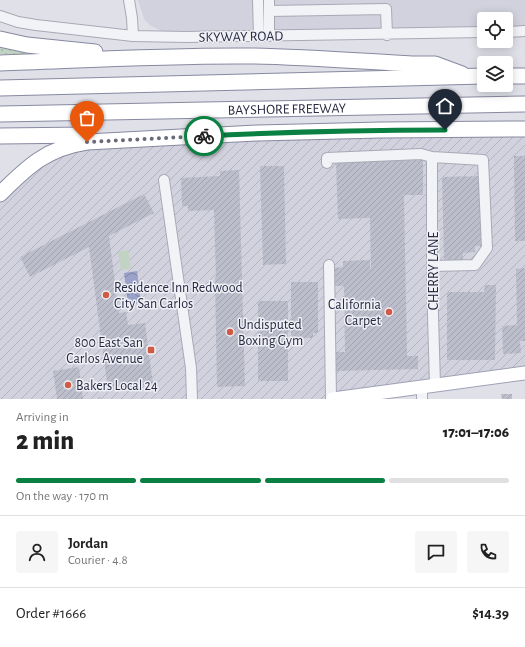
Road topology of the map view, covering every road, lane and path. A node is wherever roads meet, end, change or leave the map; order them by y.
1 (129, 0) edge
2 (258, 0) edge
3 (269, 0) edge
4 (269, 11) junction
5 (0, 16) edge
6 (525, 31) edge
7 (477, 32) edge
8 (513, 32) edge
9 (387, 35) junction
10 (133, 36) junction
11 (259, 36) junction
12 (269, 36) junction
13 (0, 39) edge
14 (138, 58) junction
15 (0, 63) edge
16 (477, 76) edge
17 (513, 76) edge
18 (525, 76) edge
19 (469, 77) junction
20 (0, 88) edge
21 (525, 104) edge
22 (0, 114) edge
23 (525, 129) edge
24 (258, 134) junction
25 (0, 136) edge
26 (432, 157) junction
27 (327, 163) dead end
28 (164, 180) dead end
29 (0, 194) edge
30 (329, 265) dead end
31 (433, 266) junction
32 (525, 373) edge
33 (435, 386) junction
34 (422, 393) edge
35 (101, 396) dead end
36 (98, 399) edge
37 (192, 399) edge
38 (332, 399) edge

1 - 10 street
2 - 11 street
3 - 4 street
4 - 9 street
4 - 12 street
5 - 10 street, SKYWAY ROAD
6 - 8 street
7 - 9 street, SKYWAY ROAD
9 - 12 street, SKYWAY ROAD
10 - 11 street, SKYWAY ROAD
11 - 12 street, SKYWAY ROAD
13 - 14 highway
14 - 15 highway
14 - 19 highway
16 - 19 highway, BAYSHORE FREEWAY
17 - 18 highway
19 - 20 highway, BAYSHORE FREEWAY
21 - 22 highway, BAYSHORE FREEWAY
23 - 24 highway
24 - 25 highway
24 - 29 highway
26 - 27 street
26 - 31 street, CHERRY LANE
26 - 31 street
28 - 37 street
30 - 38 street
31 - 33 street, CHERRY LANE
32 - 33 main road
33 - 34 main road
34 - 38 main road
35 - 36 path

